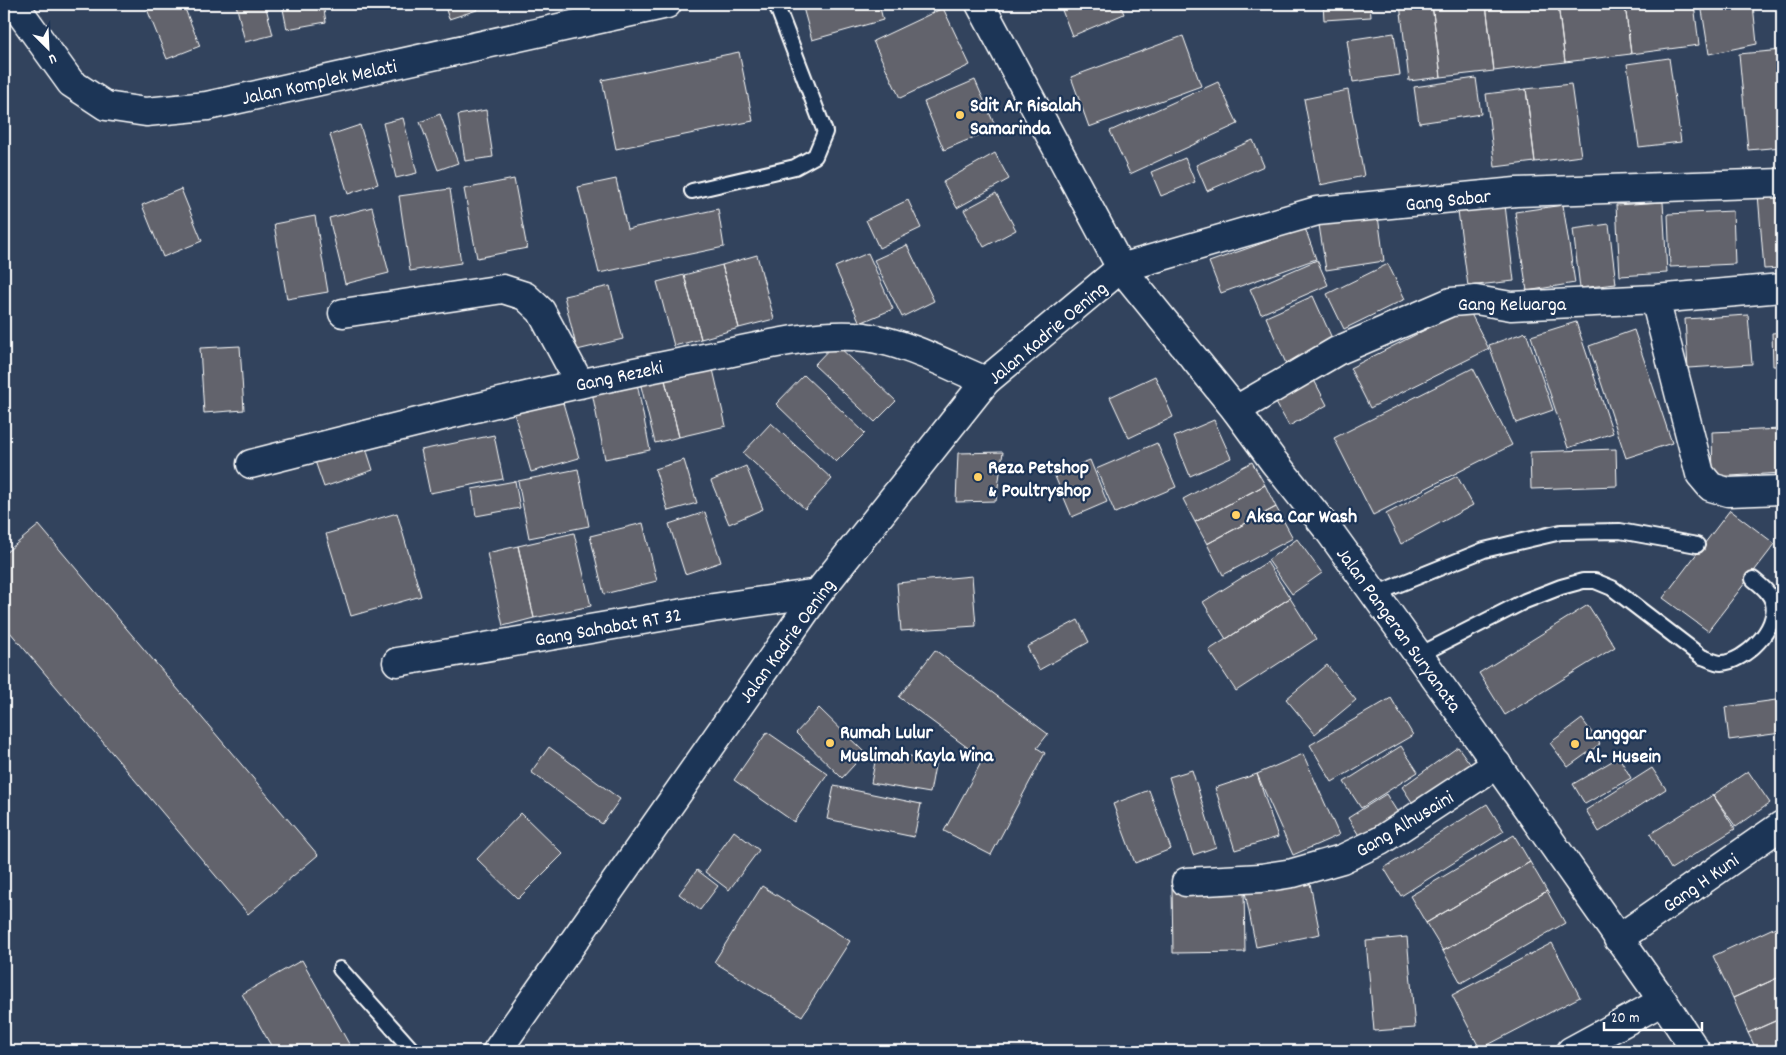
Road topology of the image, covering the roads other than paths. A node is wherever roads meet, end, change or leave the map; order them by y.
1 (14, 4) edge
2 (667, 4) edge
3 (776, 4) edge
4 (980, 4) edge
5 (1782, 182) edge
6 (692, 191) dead end
7 (1121, 268) junction
8 (1782, 288) edge
9 (1655, 299) junction
10 (343, 312) dead end
11 (986, 381) junction
12 (580, 384) junction
13 (1236, 410) junction
14 (251, 464) dead end
15 (1782, 490) edge
16 (1697, 545) dead end
17 (1753, 579) dead end
18 (818, 593) junction
19 (1375, 594) junction
20 (1419, 656) junction
21 (397, 662) dead end
22 (1497, 764) junction
23 (1782, 825) edge
24 (1186, 882) dead end
25 (1618, 939) junction
26 (340, 969) dead end
27 (1663, 1001) junction
28 (413, 1051) edge
29 (497, 1051) edge
30 (1571, 1051) edge
31 (1696, 1051) edge

1 - 2 street, Jalan Komplek Melati
3 - 6 lane
4 - 7 street, Jalan Pangeran Suryanata
5 - 7 street, Gang Sabar
7 - 11 street, Jalan Kadrie Oening
7 - 13 street, Jalan Pangeran Suryanata
8 - 9 street, Gang Keluarga
9 - 13 street, Gang Keluarga
9 - 15 street
10 - 12 street
11 - 12 street, Gang Rezeki
11 - 18 street, Jalan Kadrie Oening
12 - 14 street, Gang Rezeki
13 - 19 street, Jalan Pangeran Suryanata
16 - 19 lane
17 - 20 lane
18 - 21 street, Gang Sahabat RT 32
18 - 29 street, Jalan Kadrie Oening
19 - 20 street, Jalan Pangeran Suryanata
20 - 22 street, Jalan Pangeran Suryanata
22 - 24 street, Gang Alhusaini
22 - 25 street, Jalan Pangeran Suryanata
23 - 25 street, Gang H Kuni
25 - 27 street, Jalan Pangeran Suryanata
26 - 28 lane
27 - 30 street
27 - 31 street, Jalan Pangeran Suryanata

